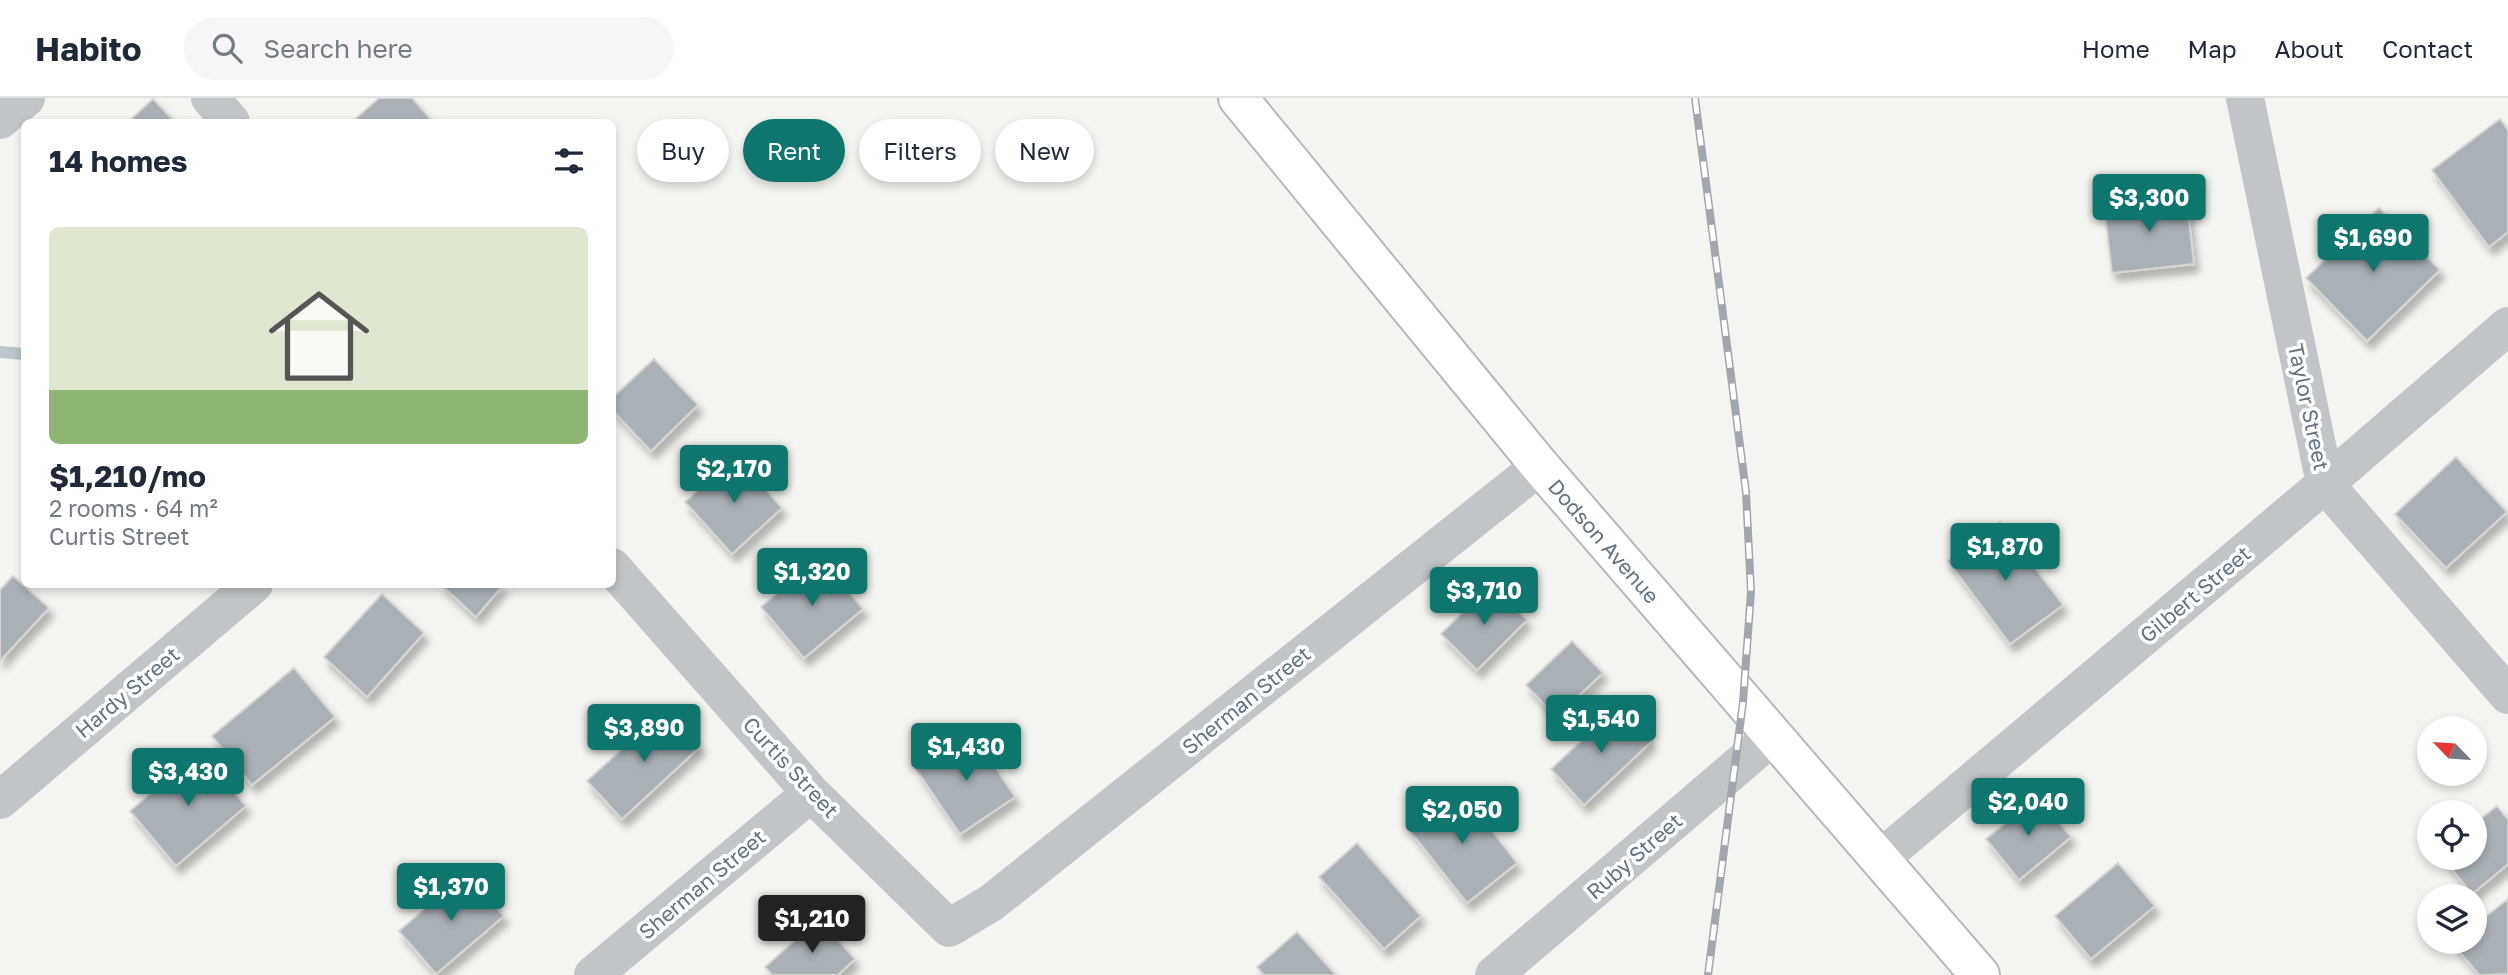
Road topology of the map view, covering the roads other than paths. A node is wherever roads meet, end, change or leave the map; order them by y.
1 (26, 98) edge
2 (210, 98) edge
3 (1238, 98) edge
4 (2245, 98) edge
5 (228, 119) edge
6 (0, 120) edge
7 (2508, 326) edge
8 (1540, 466) junction
9 (2325, 484) junction
10 (616, 572) edge
11 (249, 588) edge
12 (2508, 695) edge
13 (1773, 736) junction
14 (811, 793) junction
15 (0, 800) edge
16 (1880, 859) junction
17 (949, 928) joint
18 (593, 975) edge
19 (1494, 975) edge
20 (1980, 975) edge

1 - 6 street
2 - 5 street
3 - 8 main road, Dodson Avenue
4 - 9 street, Taylor Street
7 - 9 street, Gilbert Street
8 - 13 main road, Dodson Avenue
8 - 17 street, Sherman Street
9 - 12 street, Taylor Street
9 - 16 street, Gilbert Street
10 - 14 street, Curtis Street
11 - 15 street, Hardy Street
13 - 16 main road, Dodson Avenue
13 - 19 street, Ruby Street
14 - 17 street, Curtis Street
14 - 18 street, Sherman Street
16 - 20 main road, Dodson Avenue

